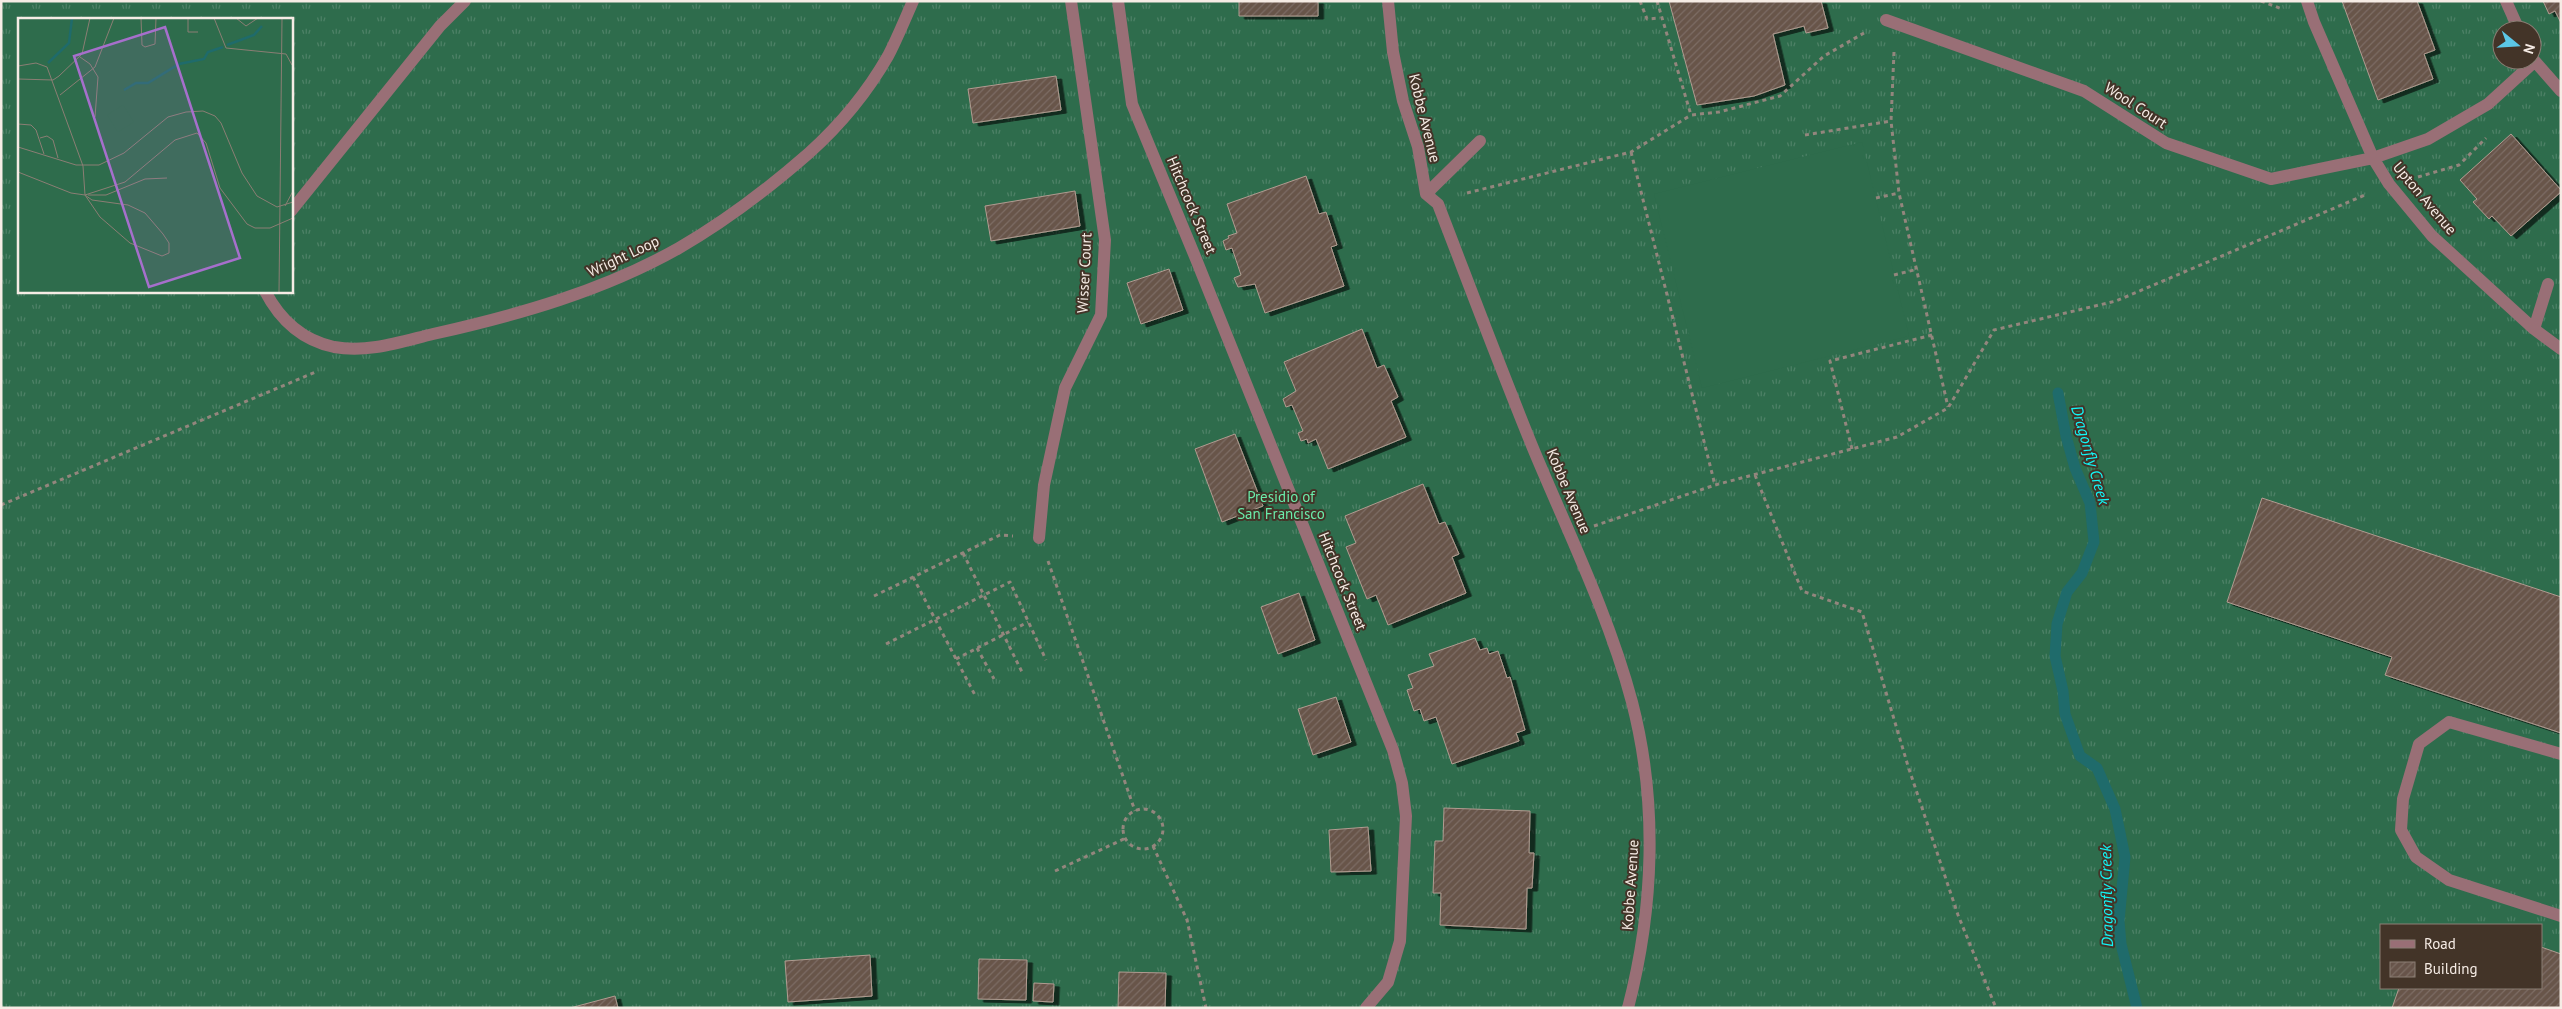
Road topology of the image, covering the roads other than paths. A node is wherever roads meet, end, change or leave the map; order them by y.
1 (465, 1) edge
2 (913, 1) edge
3 (1071, 1) edge
4 (1118, 1) edge
5 (1388, 1) edge
6 (2307, 1) edge
7 (2506, 1) edge
8 (2515, 20) edge
9 (1891, 22) road end
10 (2523, 70) edge
11 (2542, 70) edge
12 (2561, 91) edge
13 (1480, 141) dead end
14 (2373, 158) junction
15 (1426, 194) junction
16 (292, 210) edge
17 (2548, 284) dead end
18 (266, 292) edge
19 (2534, 330) junction
20 (2561, 349) edge
21 (1040, 538) road end
22 (2561, 754) edge
23 (2561, 916) edge
24 (1366, 1008) edge
25 (1628, 1008) edge

1 - 16 street
2 - 18 street, Wright Loop
3 - 21 street, Wisser Court
4 - 24 street, Hitchcock Street
5 - 15 street, Kobbe Avenue
6 - 14 street, Upton Avenue
7 - 8 street
9 - 14 street, Wool Court
10 - 14 street, Wool Court
11 - 12 street
13 - 15 street
14 - 19 street, Upton Avenue
15 - 25 street, Kobbe Avenue
17 - 19 street
19 - 20 street, Upton Avenue
22 - 23 street

